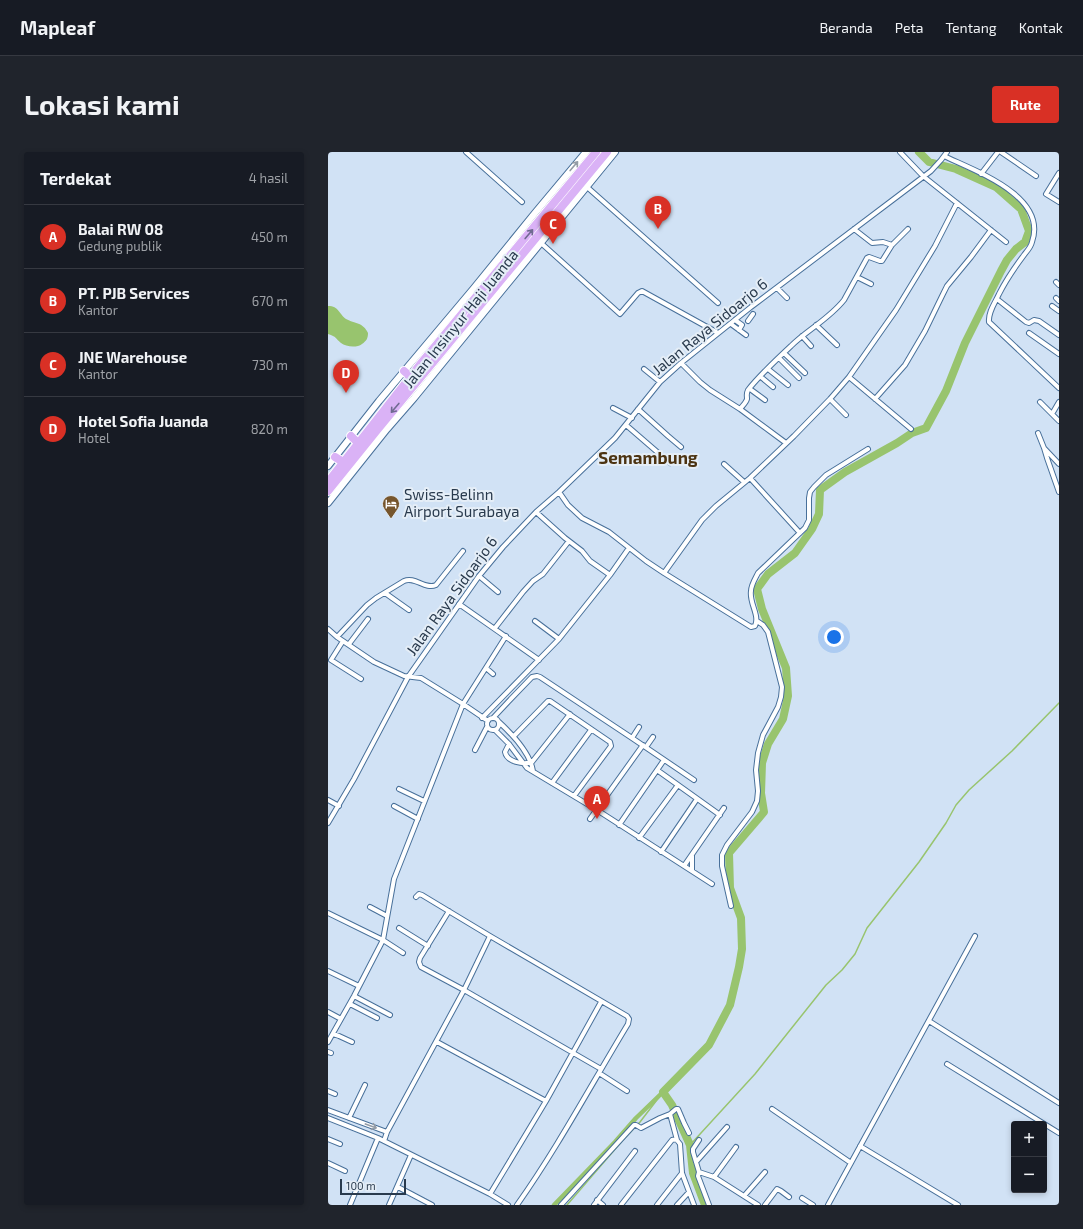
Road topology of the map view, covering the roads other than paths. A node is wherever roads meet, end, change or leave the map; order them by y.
1 (466, 152) edge
2 (586, 152) edge
3 (596, 152) edge
4 (608, 152) edge
5 (615, 152) edge
6 (900, 152) edge
7 (999, 152) edge
8 (944, 156) edge
9 (1059, 173) edge
10 (981, 174) junction
11 (923, 176) junction
12 (1036, 176) dead end
13 (587, 187) junction
14 (522, 202) dead end
15 (1059, 202) edge
16 (957, 203) junction
17 (854, 229) junction
18 (908, 229) dead end
19 (991, 230) junction
20 (1006, 242) dead end
21 (541, 243) junction
22 (892, 245) junction
23 (857, 277) junction
24 (871, 284) dead end
25 (777, 288) junction
26 (787, 298) dead end
27 (997, 299) junction
28 (718, 303) dead end
29 (1052, 306) dead end
30 (748, 310) junction
31 (1059, 311) edge
32 (750, 318) dead end
33 (735, 320) junction
34 (731, 324) junction
35 (816, 325) junction
36 (446, 327) junction
37 (739, 330) junction
38 (718, 333) junction
39 (1029, 333) dead end
40 (746, 335) dead end
41 (1059, 335) edge
42 (802, 336) junction
43 (837, 345) dead end
44 (811, 346) dead end
45 (784, 353) junction
46 (1059, 354) edge
47 (779, 358) junction
48 (681, 363) junction
49 (644, 369) dead end
50 (768, 369) junction
51 (805, 373) dead end
52 (407, 374) junction
53 (761, 377) junction
54 (848, 377) junction
55 (799, 378) dead end
56 (660, 382) junction
57 (788, 385) dead end
58 (773, 387) dead end
59 (1059, 388) edge
60 (750, 389) junction
61 (830, 399) junction
62 (875, 399) junction
63 (765, 400) dead end
64 (1040, 402) dead end
65 (1059, 402) edge
66 (613, 408) dead end
67 (638, 409) junction
68 (740, 409) junction
69 (1052, 414) junction
70 (846, 415) dead end
71 (632, 418) junction
72 (1059, 421) edge
73 (626, 425) junction
74 (911, 429) dead end
75 (1038, 433) dead end
76 (351, 436) junction
77 (358, 443) junction
78 (786, 443) junction
79 (681, 447) dead end
80 (1044, 448) junction
81 (868, 449) dead end
82 (335, 457) junction
83 (343, 462) junction
84 (670, 463) dead end
85 (724, 464) dead end
86 (1059, 464) edge
87 (328, 466) edge
88 (750, 478) junction
89 (744, 482) junction
90 (330, 489) edge
91 (559, 492) junction
92 (1059, 492) edge
93 (328, 503) edge
94 (536, 512) junction
95 (800, 533) junction
96 (569, 541) junction
97 (629, 548) junction
98 (463, 551) dead end
99 (665, 571) junction
100 (610, 575) junction
101 (479, 576) junction
102 (498, 592) dead end
103 (385, 593) junction
104 (459, 604) junction
105 (409, 610) dead end
106 (368, 619) dead end
107 (535, 621) dead end
108 (755, 624) junction
109 (494, 628) junction
110 (328, 629) edge
111 (506, 636) junction
112 (337, 637) junction
113 (559, 639) junction
114 (343, 640) junction
115 (349, 644) junction
116 (539, 660) junction
117 (486, 668) junction
118 (493, 674) dead end
119 (408, 677) junction
120 (361, 679) dead end
121 (463, 704) junction
122 (570, 714) junction
123 (482, 718) junction
124 (493, 718) junction
125 (488, 721) junction
126 (499, 722) junction
127 (487, 726) junction
128 (639, 727) dead end
129 (496, 730) junction
130 (591, 730) junction
131 (514, 736) junction
132 (653, 737) dead end
133 (632, 738) junction
134 (509, 744) junction
135 (644, 746) junction
136 (475, 750) dead end
137 (664, 760) junction
138 (532, 762) junction
139 (525, 764) junction
140 (657, 770) junction
141 (533, 771) junction
142 (694, 780) dead end
143 (552, 783) junction
144 (678, 785) junction
145 (399, 789) dead end
146 (574, 796) junction
147 (697, 799) junction
148 (328, 800) edge
149 (424, 801) junction
150 (339, 806) junction
151 (394, 806) dead end
152 (724, 808) dead end
153 (596, 810) junction
154 (720, 815) junction
155 (418, 818) junction
156 (590, 819) dead end
157 (328, 823) edge
158 (619, 825) junction
159 (640, 838) junction
160 (661, 852) junction
161 (692, 855) junction
162 (684, 866) junction
163 (692, 871) junction
164 (712, 884) dead end
165 (416, 897) dead end
166 (732, 906) dead end
167 (370, 907) dead end
168 (449, 911) junction
169 (328, 913) edge
170 (387, 916) junction
171 (399, 928) dead end
172 (490, 936) junction
173 (975, 936) dead end
174 (383, 940) junction
175 (428, 946) junction
176 (403, 953) dead end
177 (328, 971) edge
178 (359, 986) junction
179 (464, 990) junction
180 (354, 996) junction
181 (601, 1002) junction
182 (350, 1004) junction
183 (328, 1012) edge
184 (390, 1015) dead end
185 (377, 1018) dead end
186 (341, 1019) junction
187 (928, 1021) junction
188 (333, 1034) junction
189 (328, 1042) edge
190 (352, 1042) dead end
191 (437, 1042) junction
192 (572, 1053) junction
193 (947, 1064) dead end
194 (600, 1071) junction
195 (365, 1084) dead end
196 (328, 1091) edge
197 (627, 1091) dead end
198 (335, 1094) dead end
199 (546, 1101) junction
200 (1059, 1103) edge
201 (772, 1109) dead end
202 (328, 1110) edge
203 (673, 1111) junction
204 (349, 1118) junction
205 (328, 1119) edge
206 (355, 1120) junction
207 (728, 1127) dead end
208 (352, 1128) junction
209 (387, 1132) junction
210 (690, 1133) dead end
211 (1059, 1133) edge
212 (378, 1138) junction
213 (328, 1139) edge
214 (677, 1140) junction
215 (699, 1140) dead end
216 (384, 1141) junction
217 (340, 1144) dead end
218 (860, 1146) junction
219 (736, 1147) dead end
220 (635, 1152) dead end
221 (412, 1155) junction
222 (696, 1162) junction
223 (328, 1163) edge
224 (851, 1163) junction
225 (345, 1171) dead end
226 (699, 1172) junction
227 (765, 1172) dead end
228 (682, 1173) junction
229 (714, 1176) junction
230 (398, 1187) junction
231 (689, 1192) junction
232 (490, 1194) junction
233 (744, 1196) junction
234 (789, 1197) dead end
235 (802, 1198) dead end
236 (597, 1200) junction
237 (350, 1205) edge
238 (390, 1205) edge
239 (432, 1205) edge
240 (508, 1205) edge
241 (517, 1205) edge
242 (561, 1205) edge
243 (594, 1205) edge
244 (603, 1205) edge
245 (621, 1205) edge
246 (657, 1205) edge
247 (677, 1205) edge
248 (694, 1205) edge
249 (710, 1205) edge
250 (758, 1205) edge
251 (764, 1205) edge
252 (813, 1205) edge
253 (828, 1205) edge
254 (958, 1205) edge

1 - 14 street
36 -> 2 street, Jalan Insinyur Haji Juanda
36 -> 3 highway, Jalan Insinyur Haji Juanda
4 -> 90 highway, Jalan Insinyur Haji Juanda
5 - 13 street, Jalan Insinyur Haji Juanda
6 - 11 street
7 - 10 street
7 - 12 street
8 - 10 street
8 - 11 street, Jalan Raya Sidoarjo 6
9 - 15 street
10 - 27 street
11 - 16 street
11 - 17 street, Jalan Raya Sidoarjo 6
13 - 21 street, Jalan Insinyur Haji Juanda
13 - 28 street
16 - 19 street
16 - 54 street
17 - 22 street
17 - 25 street, Jalan Raya Sidoarjo 6
18 - 22 street
19 - 20 street
19 - 62 street
21 - 38 street
21 - 90 street, Jalan Insinyur Haji Juanda
22 - 23 street
23 - 24 street
23 - 35 street
25 - 26 street
25 - 30 street, Jalan Raya Sidoarjo 6
27 - 41 street
27 - 59 street
29 - 31 street
30 - 32 street
30 - 33 street, Jalan Raya Sidoarjo 6
33 - 34 street, Jalan Raya Sidoarjo 6
33 - 37 street
34 - 37 street
34 - 38 street, Jalan Raya Sidoarjo 6
35 - 42 street
35 - 43 street
36 - 52 highway, Jalan Insinyur Haji Juanda
37 - 40 street
38 - 48 street, Jalan Raya Sidoarjo 6
39 - 46 street
42 - 44 street
42 - 45 street
45 - 47 street
45 - 51 street
47 - 50 street
47 - 55 street
48 - 56 street, Jalan Raya Sidoarjo 6
48 - 68 street
49 - 56 street
50 - 53 street
50 - 57 street
52 - 76 street, Jalan Insinyur Haji Juanda
52 - 77 highway, Jalan Insinyur Haji Juanda
53 - 58 street
53 - 60 street
54 - 61 street
54 - 62 street
56 - 67 street, Jalan Raya Sidoarjo 6
60 - 63 street
60 - 68 street
61 - 70 street
61 - 78 street
62 - 74 street
64 - 69 street
65 - 69 street
66 - 71 street
67 - 71 street, Jalan Raya Sidoarjo 6
67 - 79 street
68 - 78 street
69 - 72 street
71 - 73 street, Jalan Raya Sidoarjo 6
73 - 84 street
73 - 91 street, Jalan Raya Sidoarjo 6
75 - 80 street
76 - 77 highway
76 - 82 street, Jalan Insinyur Haji Juanda
77 - 83 highway, Jalan Insinyur Haji Juanda
78 - 88 street
80 - 86 street
80 - 92 street
81 - 95 street
82 - 83 highway
82 - 87 street, Jalan Insinyur Haji Juanda
83 - 90 highway, Jalan Insinyur Haji Juanda
85 - 89 street
88 - 89 street
88 - 95 street
89 - 99 street
90 - 93 street, Jalan Insinyur Haji Juanda
91 - 94 street, Jalan Raya Sidoarjo 6
91 - 97 street
94 - 96 street
94 - 101 street, Jalan Raya Sidoarjo 6
95 - 108 street
96 - 100 street
96 - 109 street
97 - 99 street
97 - 100 street
98 - 103 street
99 - 108 street
100 - 113 street
101 - 102 street
101 - 104 street, Jalan Raya Sidoarjo 6
103 - 105 street
103 - 112 street
104 - 109 street
104 - 119 street, Jalan Raya Sidoarjo 6
106 - 115 street
107 - 113 street
108 - 166 street
109 - 111 street
110 - 112 street
111 - 116 street
111 - 117 street
112 - 114 street
113 - 116 street
114 - 115 street
114 - 120 street
115 - 119 street
116 - 123 street
117 - 118 street
117 - 121 street
119 - 121 street
119 - 150 street, Jalan Raya Sidoarjo 6
121 - 123 street
121 - 149 street
122 - 130 street
122 - 131 street
122 - 138 street
123 - 125 street
124 - 125 street
124 - 126 street
124 - 133 street
125 - 127 street
126 - 129 street
126 - 131 street
127 - 129 street
127 - 136 street
128 - 133 street
129 - 134 street
130 - 143 street
130 - 146 street
131 - 138 street
132 - 135 street
133 - 135 street
134 - 139 street
134 - 139 street
135 - 137 street
135 - 153 street
137 - 140 street
137 - 142 street
138 - 139 street
138 - 141 street
139 - 141 street
140 - 144 street
140 - 158 street
141 - 143 street
143 - 146 street
144 - 147 street
144 - 159 street
145 - 149 street
146 - 153 street
147 - 154 street
147 - 160 street
148 - 150 street
149 - 155 street
150 - 157 street, Jalan Raya Sidoarjo 6
151 - 155 street
152 - 154 street
153 - 156 street
153 - 158 street
154 - 161 street
155 - 170 street
158 - 159 street
159 - 160 street
160 - 162 street
161 - 162 street
161 - 163 street
162 - 163 street
163 - 164 street
165 - 168 street
167 - 170 street
168 - 172 street
168 - 175 street
169 - 174 street
170 - 174 street
171 - 175 street
172 - 179 street
172 - 181 street
173 - 187 street
174 - 176 street
174 - 178 street
175 - 179 street
177 - 178 street
178 - 180 street
179 - 191 street
179 - 192 street
180 - 182 street
180 - 184 street
181 - 192 street
181 - 194 street
182 - 185 street
182 - 186 street
183 - 186 street
186 - 188 street
187 - 200 street
187 - 218 street
188 - 189 street
188 - 190 street
191 - 199 street
191 - 209 street
192 - 194 street
192 - 199 street
193 - 211 street
194 - 197 street
194 - 241 street
195 - 204 street
196 - 198 street
199 - 232 street
201 - 224 street
202 - 204 street
203 - 210 street
203 - 214 street
203 - 242 street
204 - 206 street
205 - 208 street
206 - 208 street
206 -> 209 street
207 - 222 street
208 - 212 street
209 - 216 street
212 - 216 street
212 - 237 street
213 - 217 street
214 - 228 street
214 - 245 street
215 - 222 street
216 - 221 street
218 - 224 street
218 - 254 street
219 - 229 street
220 - 236 street
221 - 230 street
221 - 232 street
222 - 226 street
223 - 225 street
224 - 253 street
226 - 229 street
226 - 249 street
227 - 233 street
228 - 231 street
228 - 246 street
229 - 233 street
230 - 238 street
230 - 239 street
231 - 247 street
231 - 248 street
232 - 240 street
233 - 250 street
234 - 251 street
235 - 252 street
236 - 243 street
236 - 244 street

